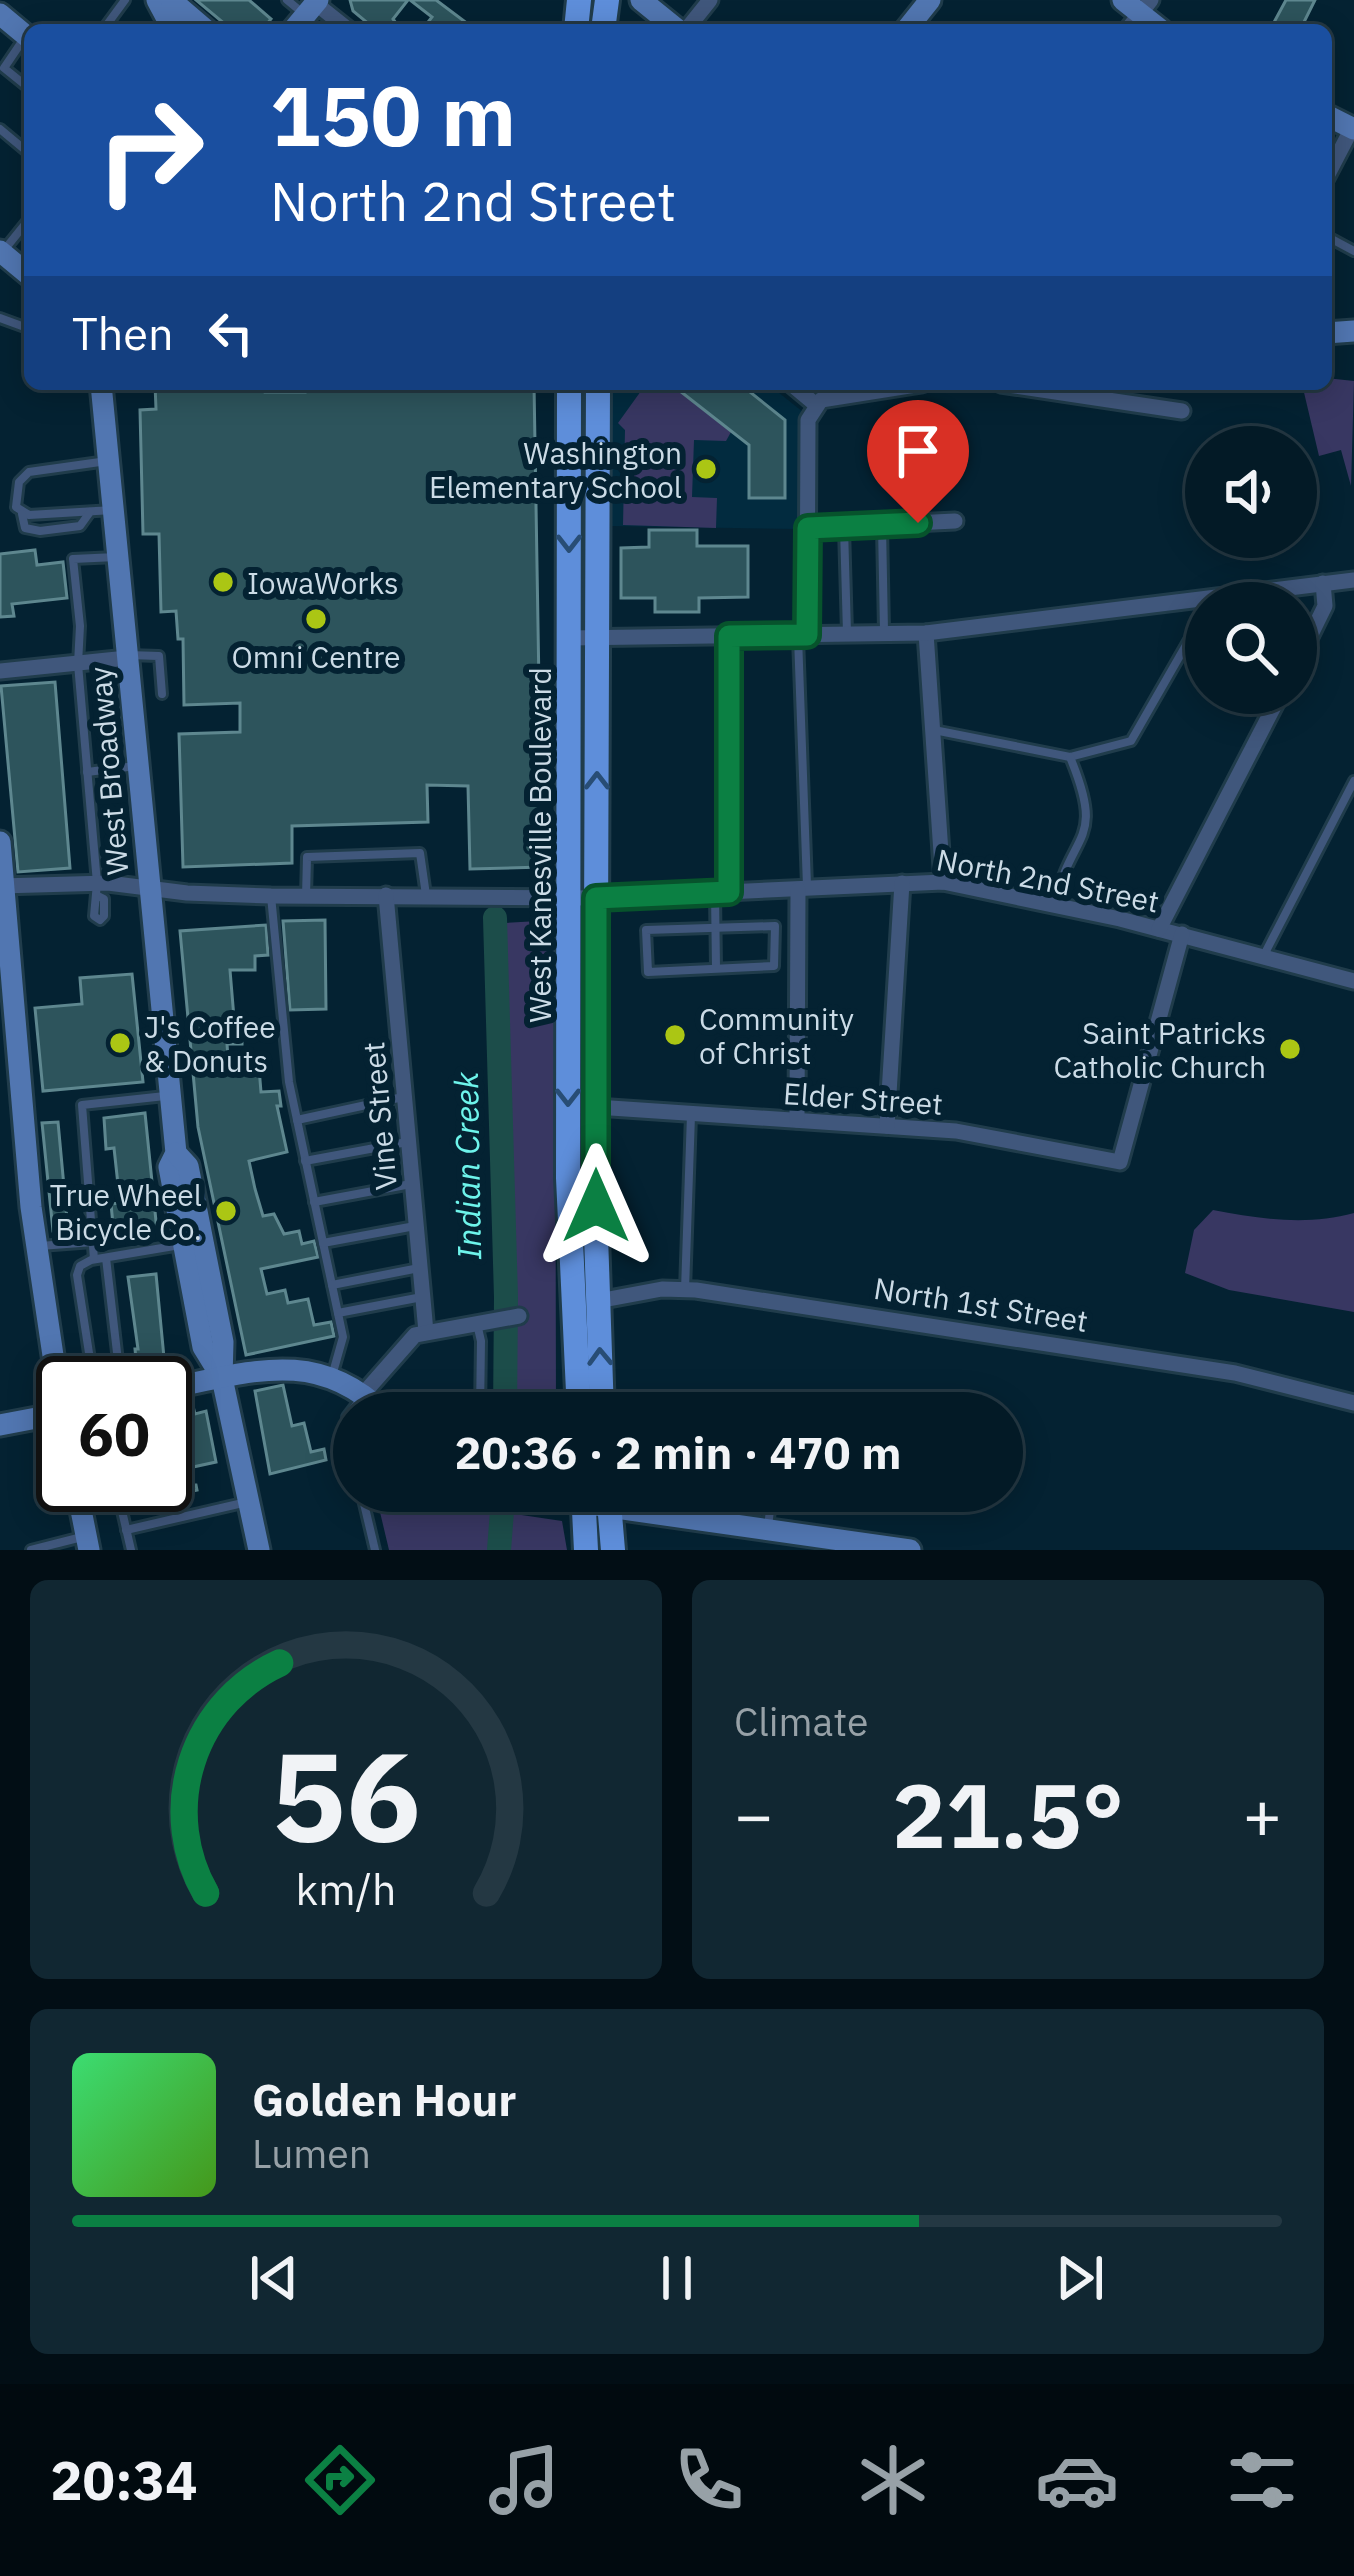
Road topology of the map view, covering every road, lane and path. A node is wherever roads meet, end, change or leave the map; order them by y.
1 (172, 0) edge
2 (287, 0) edge
3 (641, 0) edge
4 (710, 0) edge
5 (930, 0) edge
6 (308, 12) edge
7 (0, 14) edge
8 (199, 24) edge
9 (674, 24) edge
10 (688, 24) edge
11 (911, 24) edge
12 (24, 34) edge
13 (24, 42) edge
14 (24, 84) edge
15 (1353, 128) edge
16 (0, 130) edge
17 (24, 149) edge
18 (1332, 167) edge
19 (24, 225) edge
20 (1, 254) edge
21 (102, 390) edge
22 (569, 390) edge
23 (598, 390) edge
24 (798, 390) edge
25 (1041, 390) edge
26 (838, 391) edge
27 (815, 404) junction
28 (1182, 411) dead end
29 (109, 461) junction
30 (102, 510) junction
31 (22, 514) junction
32 (955, 521) dead end
33 (882, 525) junction
34 (844, 526) junction
35 (808, 528) junction
36 (118, 557) junction
37 (1354, 580) edge
38 (1324, 583) junction
39 (1317, 584) edge
40 (1185, 600) edge
41 (1317, 621) edge
42 (926, 633) junction
43 (847, 634) junction
44 (884, 634) junction
45 (802, 635) junction
46 (729, 636) junction
47 (569, 638) junction
48 (597, 638) junction
49 (1185, 648) edge
50 (127, 657) junction
51 (78, 664) junction
52 (0, 671) edge
53 (162, 694) dead end
54 (1270, 714) edge
55 (933, 730) junction
56 (1070, 757) junction
57 (137, 765) junction
58 (86, 772) junction
59 (1354, 781) edge
60 (0, 842) edge
61 (944, 882) junction
62 (902, 883) junction
63 (2, 885) edge
64 (802, 889) junction
65 (98, 890) junction
66 (149, 890) junction
67 (722, 893) junction
68 (426, 895) junction
69 (271, 896) junction
70 (306, 896) junction
71 (386, 896) junction
72 (569, 896) junction
73 (596, 898) junction
74 (1054, 904) junction
75 (716, 927) junction
76 (1159, 928) junction
77 (1181, 934) junction
78 (1264, 956) junction
79 (716, 968) junction
80 (1354, 981) edge
81 (169, 1095) junction
82 (405, 1097) junction
83 (596, 1107) junction
84 (691, 1114) junction
85 (297, 1120) junction
86 (796, 1120) junction
87 (887, 1126) junction
88 (409, 1142) junction
89 (176, 1153) junction
90 (305, 1160) junction
91 (413, 1184) junction
92 (314, 1202) junction
93 (417, 1226) junction
94 (92, 1242) junction
95 (323, 1243) junction
96 (181, 1245) junction
97 (37, 1246) junction
98 (106, 1258) junction
99 (94, 1259) junction
100 (421, 1268) junction
101 (332, 1285) junction
102 (685, 1290) junction
103 (423, 1297) junction
104 (586, 1303) junction
105 (338, 1313) junction
106 (519, 1316) dead end
107 (476, 1323) junction
108 (427, 1332) junction
109 (53, 1356) edge
110 (331, 1377) junction
111 (222, 1378) junction
112 (192, 1384) edge
113 (360, 1392) edge
114 (366, 1392) edge
115 (480, 1392) edge
116 (580, 1392) edge
117 (599, 1392) edge
118 (1354, 1402) edge
119 (36, 1420) edge
120 (0, 1425) edge
121 (248, 1502) junction
122 (81, 1512) edge
123 (122, 1512) edge
124 (366, 1512) edge
125 (593, 1512) edge
126 (601, 1512) edge
127 (671, 1512) edge
128 (770, 1512) edge
129 (126, 1530) junction
130 (768, 1530) junction
131 (87, 1543) edge
132 (835, 1545) edge
133 (31, 1550) edge
134 (131, 1550) edge
135 (259, 1550) edge
136 (375, 1550) edge
137 (586, 1550) edge
138 (613, 1550) edge
139 (910, 1550) edge

1 - 8 main road
2 - 6 lane
3 - 9 main road
4 - 10 street
5 - 11 main road
7 - 12 main road
13 - 14 lane
15 - 18 street
16 - 17 lane
19 - 20 lane
21 - 29 main road, West Broadway
22 -> 47 main road, West Kanesville Boulevard
23 - 48 main road, West Kanesville Boulevard
24 - 27 street
25 - 28 street
26 - 27 street
27 - 35 street
29 - 30 main road, West Broadway
29 - 31 lane
30 - 31 lane
30 - 31 lane
30 - 36 main road, West Broadway
32 - 33 street
33 - 34 street
33 - 44 lane
34 - 35 street
34 - 43 lane
35 - 45 street
36 - 50 main road, West Broadway
36 - 51 lane
37 - 38 street
38 - 39 street
38 - 41 street
40 - 42 street
42 - 44 street
42 - 55 street
43 - 44 street
43 - 45 street
45 - 46 street
45 - 64 lane
46 - 48 street
46 - 67 lane
47 - 48 street
47 - 72 main road, West Kanesville Boulevard
73 -> 48 main road, West Kanesville Boulevard
49 - 56 lane
50 - 51 street
50 - 53 lane
50 - 57 main road, West Broadway
51 - 52 street
51 - 58 lane
54 - 76 street
55 - 56 lane
55 - 61 street
56 - 74 lane
57 - 58 lane
57 - 66 main road, West Broadway
58 - 65 lane
59 - 78 lane
60 - 63 main road
61 - 62 street, North 2nd Street
61 - 74 street, North 2nd Street
62 - 64 street, North 2nd Street
62 - 87 street
63 - 65 street, North 2nd Street
63 - 97 main road
64 - 67 street, North 2nd Street
64 - 86 street
65 - 66 street, North 2nd Street
66 - 69 street, North 2nd Street
66 - 81 main road, West Broadway
67 - 73 street, North 2nd Street
67 - 75 lane
68 - 70 lane
68 - 71 street, North 2nd Street
68 - 72 street, North 2nd Street
69 - 70 street, North 2nd Street
69 - 85 lane
70 - 71 street, North 2nd Street
71 - 82 street, Vine Street
72 - 73 street, North 2nd Street
72 -> 104 main road, West Kanesville Boulevard
73 - 83 main road, West Kanesville Boulevard
74 - 76 street, North 2nd Street
75 - 79 lane
75 - 79 lane
75 - 79 lane
76 - 77 street, North 2nd Street
77 - 78 street, North 2nd Street
77 - 87 street, Elder Street
78 - 80 street, North 2nd Street
81 - 89 main road, West Broadway
81 - 94 lane
82 - 85 lane
82 - 88 street, Vine Street
83 - 84 street, Elder Street
83 - 104 main road, West Kanesville Boulevard
84 - 86 street, Elder Street
84 - 102 lane
85 - 90 lane
86 - 87 street, Elder Street
88 - 90 lane
88 - 91 street, Vine Street
89 - 96 main road, West Broadway
89 - 111 main road, West Broadway
90 - 92 lane
91 - 92 lane
91 - 93 street, Vine Street
92 - 95 lane
93 - 95 lane
93 - 100 street, Vine Street
94 - 97 lane
94 - 99 lane
95 - 101 lane
96 - 98 lane
96 - 111 main road, West Broadway
97 - 109 main road
98 - 99 lane
98 - 99 lane
100 - 101 lane
100 - 103 street, Vine Street
101 - 105 lane
102 - 104 street, North 1st Street
102 - 118 street, North 1st Street
103 - 105 lane
103 - 108 street, Vine Street
104 - 116 main road
117 -> 104 main road
105 - 110 lane
106 - 107 street
107 - 108 street
107 - 115 lane
108 - 114 street
110 - 111 main road
110 - 113 main road
111 - 112 main road
111 - 121 main road
119 - 120 main road
121 - 129 lane
121 - 135 main road
122 - 131 main road
123 - 129 lane
124 - 136 lane
125 - 137 main road
126 - 138 main road
127 - 130 main road
128 - 130 lane
129 - 134 lane
130 - 132 main road
131 - 133 lane
132 - 139 main road

